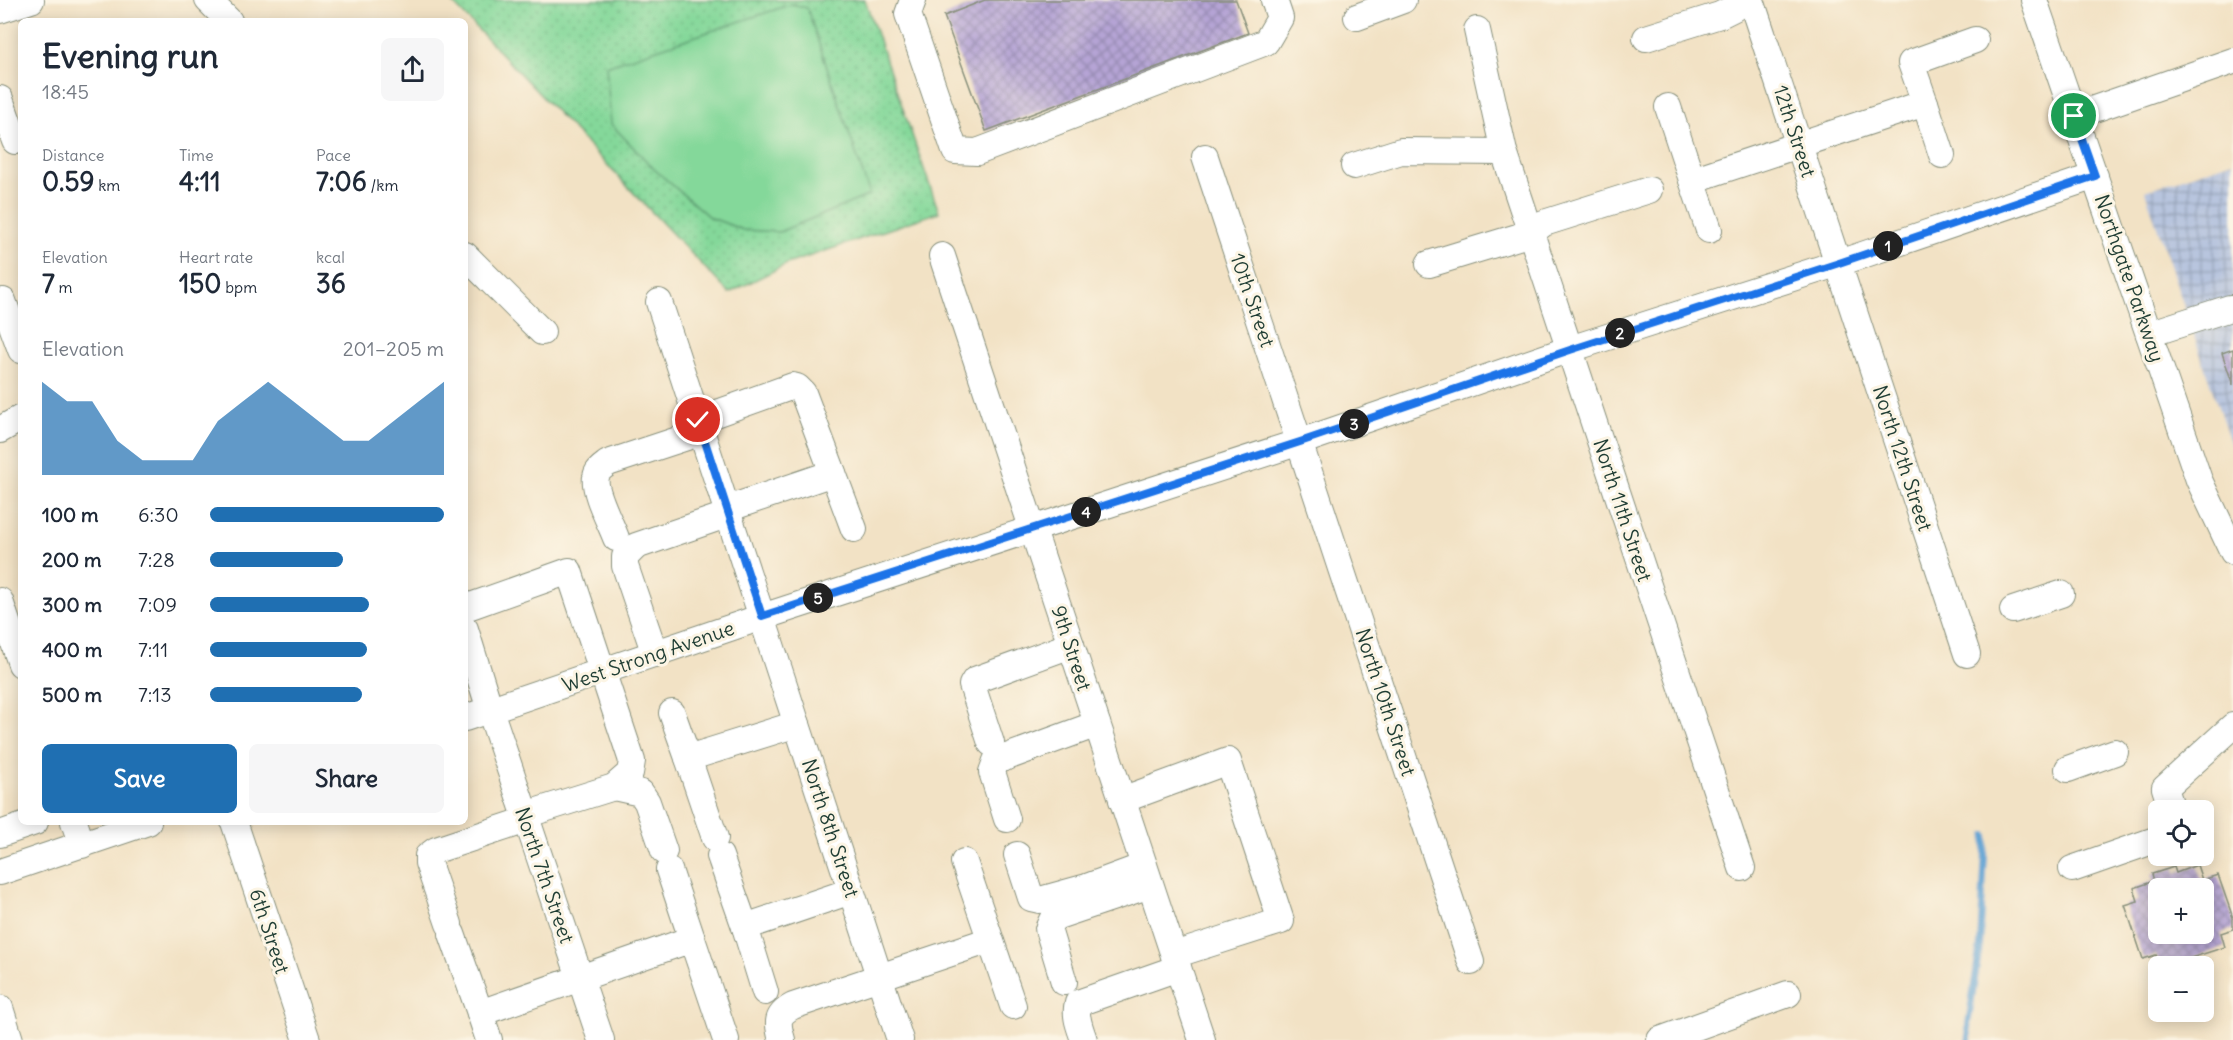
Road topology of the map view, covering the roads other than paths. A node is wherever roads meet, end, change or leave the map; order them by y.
1 (31, 0) edge
2 (208, 0) edge
3 (913, 0) edge
4 (1274, 0) edge
5 (1403, 0) edge
6 (1739, 0) edge
7 (1751, 0) edge
8 (2034, 0) edge
9 (0, 10) edge
10 (1357, 17) dead end
11 (226, 18) edge
12 (1477, 30) dead end
13 (1646, 38) dead end
14 (1975, 40) dead end
15 (2233, 61) edge
16 (0, 99) edge
17 (1925, 103) junction
18 (1668, 107) dead end
19 (2074, 116) junction
20 (15, 141) dead end
21 (1799, 145) junction
22 (1504, 152) junction
23 (1942, 155) dead end
24 (1205, 157) dead end
25 (1354, 166) dead end
26 (2095, 176) junction
27 (1692, 180) junction
28 (1649, 190) dead end
29 (1709, 230) dead end
30 (1531, 233) junction
31 (942, 256) dead end
32 (468, 258) edge
33 (1839, 263) junction
34 (1429, 264) dead end
35 (3, 301) dead end
36 (659, 302) dead end
37 (2230, 308) dead end
38 (542, 332) dead end
39 (2149, 334) junction
40 (18, 342) edge
41 (1570, 350) junction
42 (18, 420) edge
43 (700, 426) junction
44 (0, 430) edge
45 (1300, 442) junction
46 (833, 473) junction
47 (728, 512) junction
48 (854, 529) dead end
49 (1033, 529) junction
50 (616, 538) dead end
51 (2233, 552) edge
52 (2061, 594) dead end
53 (0, 601) edge
54 (468, 607) edge
55 (2013, 609) dead end
56 (762, 616) junction
57 (468, 639) edge
58 (1071, 645) junction
59 (655, 654) junction
60 (1967, 654) dead end
61 (18, 655) edge
62 (603, 671) junction
63 (490, 710) junction
64 (672, 713) dead end
65 (468, 717) edge
66 (797, 724) junction
67 (1097, 724) junction
68 (2233, 726) edge
69 (991, 743) dead end
70 (2115, 752) dead end
71 (688, 758) junction
72 (2068, 769) dead end
73 (614, 787) junction
74 (2169, 799) edge
75 (1122, 800) junction
76 (526, 818) junction
77 (1006, 819) dead end
78 (26, 825) edge
79 (129, 825) edge
80 (235, 825) edge
81 (78, 833) edge
82 (0, 834) edge
83 (2148, 842) edge
84 (1017, 855) dead end
85 (964, 862) dead end
86 (1742, 868) dead end
87 (2072, 869) dead end
88 (0, 872) edge
89 (1147, 876) junction
90 (851, 891) junction
91 (745, 927) junction
92 (692, 939) junction
93 (990, 940) junction
94 (1176, 962) junction
95 (1471, 962) dead end
96 (880, 977) junction
97 (581, 979) junction
98 (1064, 982) dead end
99 (765, 992) dead end
100 (1788, 994) dead end
101 (1012, 1006) dead end
102 (0, 1008) edge
103 (480, 1013) junction
104 (10, 1040) edge
105 (307, 1040) edge
106 (489, 1040) edge
107 (601, 1040) edge
108 (726, 1040) edge
109 (782, 1040) edge
110 (900, 1040) edge
111 (1084, 1040) edge
112 (1202, 1040) edge
113 (1660, 1040) edge

1 - 9 street
2 - 11 street
3 - 4 street
5 - 10 street
6 - 13 street
7 - 21 street, 12th Street
8 - 19 street, Northgate Parkway
12 - 22 street, North 11th Street
14 - 17 street
15 - 19 street
16 - 20 street
17 - 21 street
17 - 23 street
18 - 27 street
19 - 26 street, Northgate Parkway
21 - 27 street
21 - 33 street, 12th Street
22 - 25 street
22 - 30 street, North 11th Street
24 - 45 street, 10th Street
26 - 33 street, West Strong Avenue
26 - 39 street, Northgate Parkway
27 - 29 street
28 - 30 street
30 - 34 street
30 - 41 street, North 11th Street
31 - 49 street, 9th Street
32 - 38 street
33 - 41 street, West Strong Avenue
33 - 60 street, North 12th Street
35 - 40 street
36 - 43 street, North 8th Street
37 - 39 street
39 - 51 street, Northgate Parkway
41 - 45 street, West Strong Avenue
41 - 86 street, North 11th Street
42 - 44 street
43 - 46 street
43 - 47 street, North 8th Street
43 - 50 street
45 - 49 street, West Strong Avenue
45 - 95 street, North 10th Street
46 - 47 street
46 - 48 street
47 - 56 street, North 8th Street
47 - 59 street
49 - 56 street, West Strong Avenue
49 - 58 street, 9th Street
52 - 55 street
53 - 61 street
54 - 62 street
56 - 59 street, West Strong Avenue
56 - 66 street, North 8th Street
57 - 63 street, North 7th Street
58 - 67 street, 9th Street
58 - 69 street
59 - 62 street, West Strong Avenue
62 - 63 street, West Strong Avenue
62 - 73 street
63 - 65 street, West Strong Avenue
63 - 76 street, North 7th Street
64 - 71 street
66 - 71 street
66 - 90 street, North 8th Street
67 - 75 street, 9th Street
67 - 77 street
68 - 74 street
70 - 72 street
71 - 91 street
73 - 76 street
73 - 92 street
75 - 89 street, 9th Street
75 - 94 street
76 - 97 street, North 7th Street
76 - 103 street
78 - 82 street
79 - 81 street
80 - 105 street, 6th Street
81 - 88 street
83 - 87 street
84 - 89 street
85 - 93 street
89 - 94 street, 9th Street
89 - 98 street
90 - 91 street
90 - 96 street, North 8th Street
91 - 99 street
92 - 97 street
92 - 108 street
93 - 96 street
93 - 101 street
94 - 111 street
94 - 112 street, 9th Street
96 - 109 street
96 - 110 street, North 8th Street
97 - 103 street
97 - 107 street, North 7th Street
100 - 113 street
102 - 104 street
103 - 106 street

